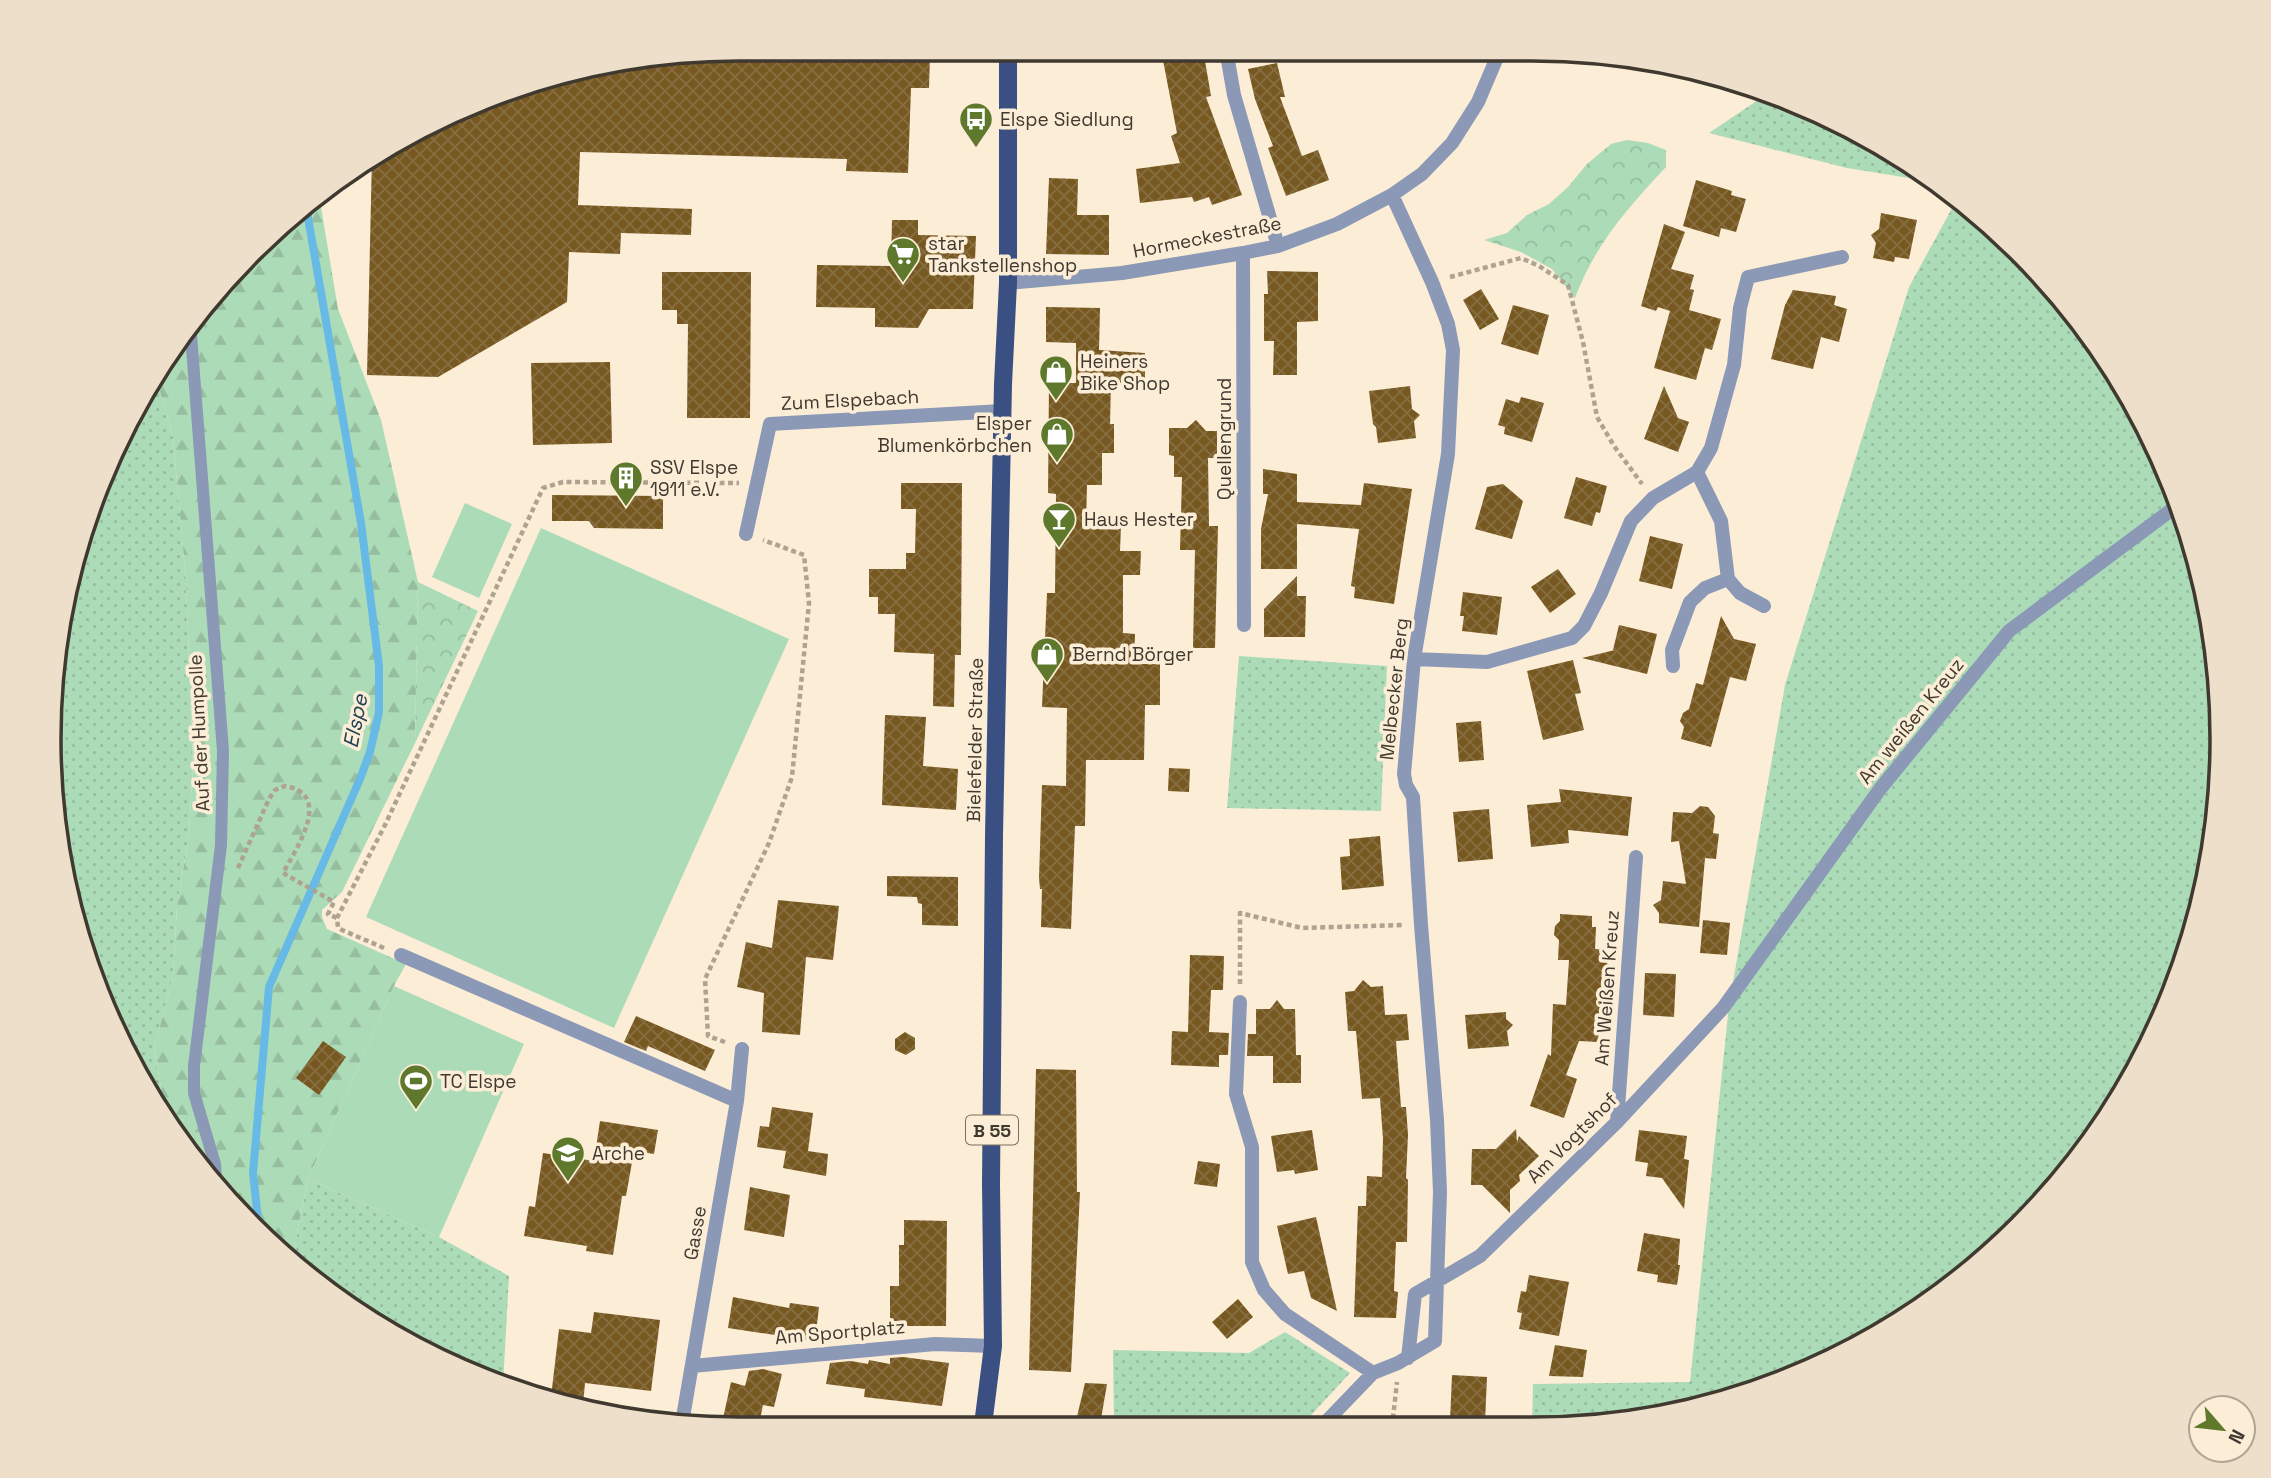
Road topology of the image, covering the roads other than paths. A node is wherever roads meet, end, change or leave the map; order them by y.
1 (1008, 61) edge
2 (1228, 61) edge
3 (1496, 61) edge
4 (1392, 195) junction
5 (1278, 246) junction
6 (1243, 254) junction
7 (1842, 257) dead end
8 (1008, 283) junction
9 (191, 339) edge
10 (1002, 411) junction
11 (1697, 472) junction
12 (2170, 511) edge
13 (746, 534) road end
14 (1728, 579) junction
15 (1764, 606) dead end
16 (1244, 625) dead end
17 (1414, 659) junction
18 (1673, 666) dead end
19 (1636, 857) dead end
20 (401, 955) road end
21 (1240, 1002) road end
22 (1723, 1008) joint
23 (742, 1049) road end
24 (737, 1101) junction
25 (1617, 1122) junction
26 (215, 1169) edge
27 (1437, 1281) junction
28 (993, 1346) junction
29 (1403, 1361) junction
30 (692, 1366) junction
31 (1373, 1373) junction
32 (684, 1414) edge
33 (984, 1417) edge
34 (1331, 1417) edge

1 - 8 main road, Bielefelder Straße / B 55
2 - 5 street
3 - 4 street, Hormeckestraße
4 - 5 street, Hormeckestraße
4 - 17 street, Melbecker Berg
5 - 6 street, Hormeckestraße
6 - 8 street, Hormeckestraße
6 - 16 street, Quellengrund
7 - 11 street
8 - 10 main road, Bielefelder Straße / B 55
9 - 26 lane, Auf der Humpolle
10 - 13 street, Zum Elspebach
10 - 28 main road, Bielefelder Straße / B 55
11 - 14 street
11 - 17 street
12 - 22 street, Am weißen Kreuz
14 - 15 street
14 - 18 street
17 - 27 street, Melbecker Berg
19 - 25 street, Am Weißen Kreuz
20 - 24 street
21 - 31 street
22 - 25 street, Am Vogtshof
23 - 24 street, Gasse
24 - 30 street, Gasse
25 - 27 street, Am Vogtshof
27 - 29 street, Am Vogtshof
27 - 29 street
28 - 30 street, Am Sportplatz
28 - 33 main road, Bielefelder Straße / B 55
29 - 31 street
30 - 32 street, Gasse
31 - 34 street

